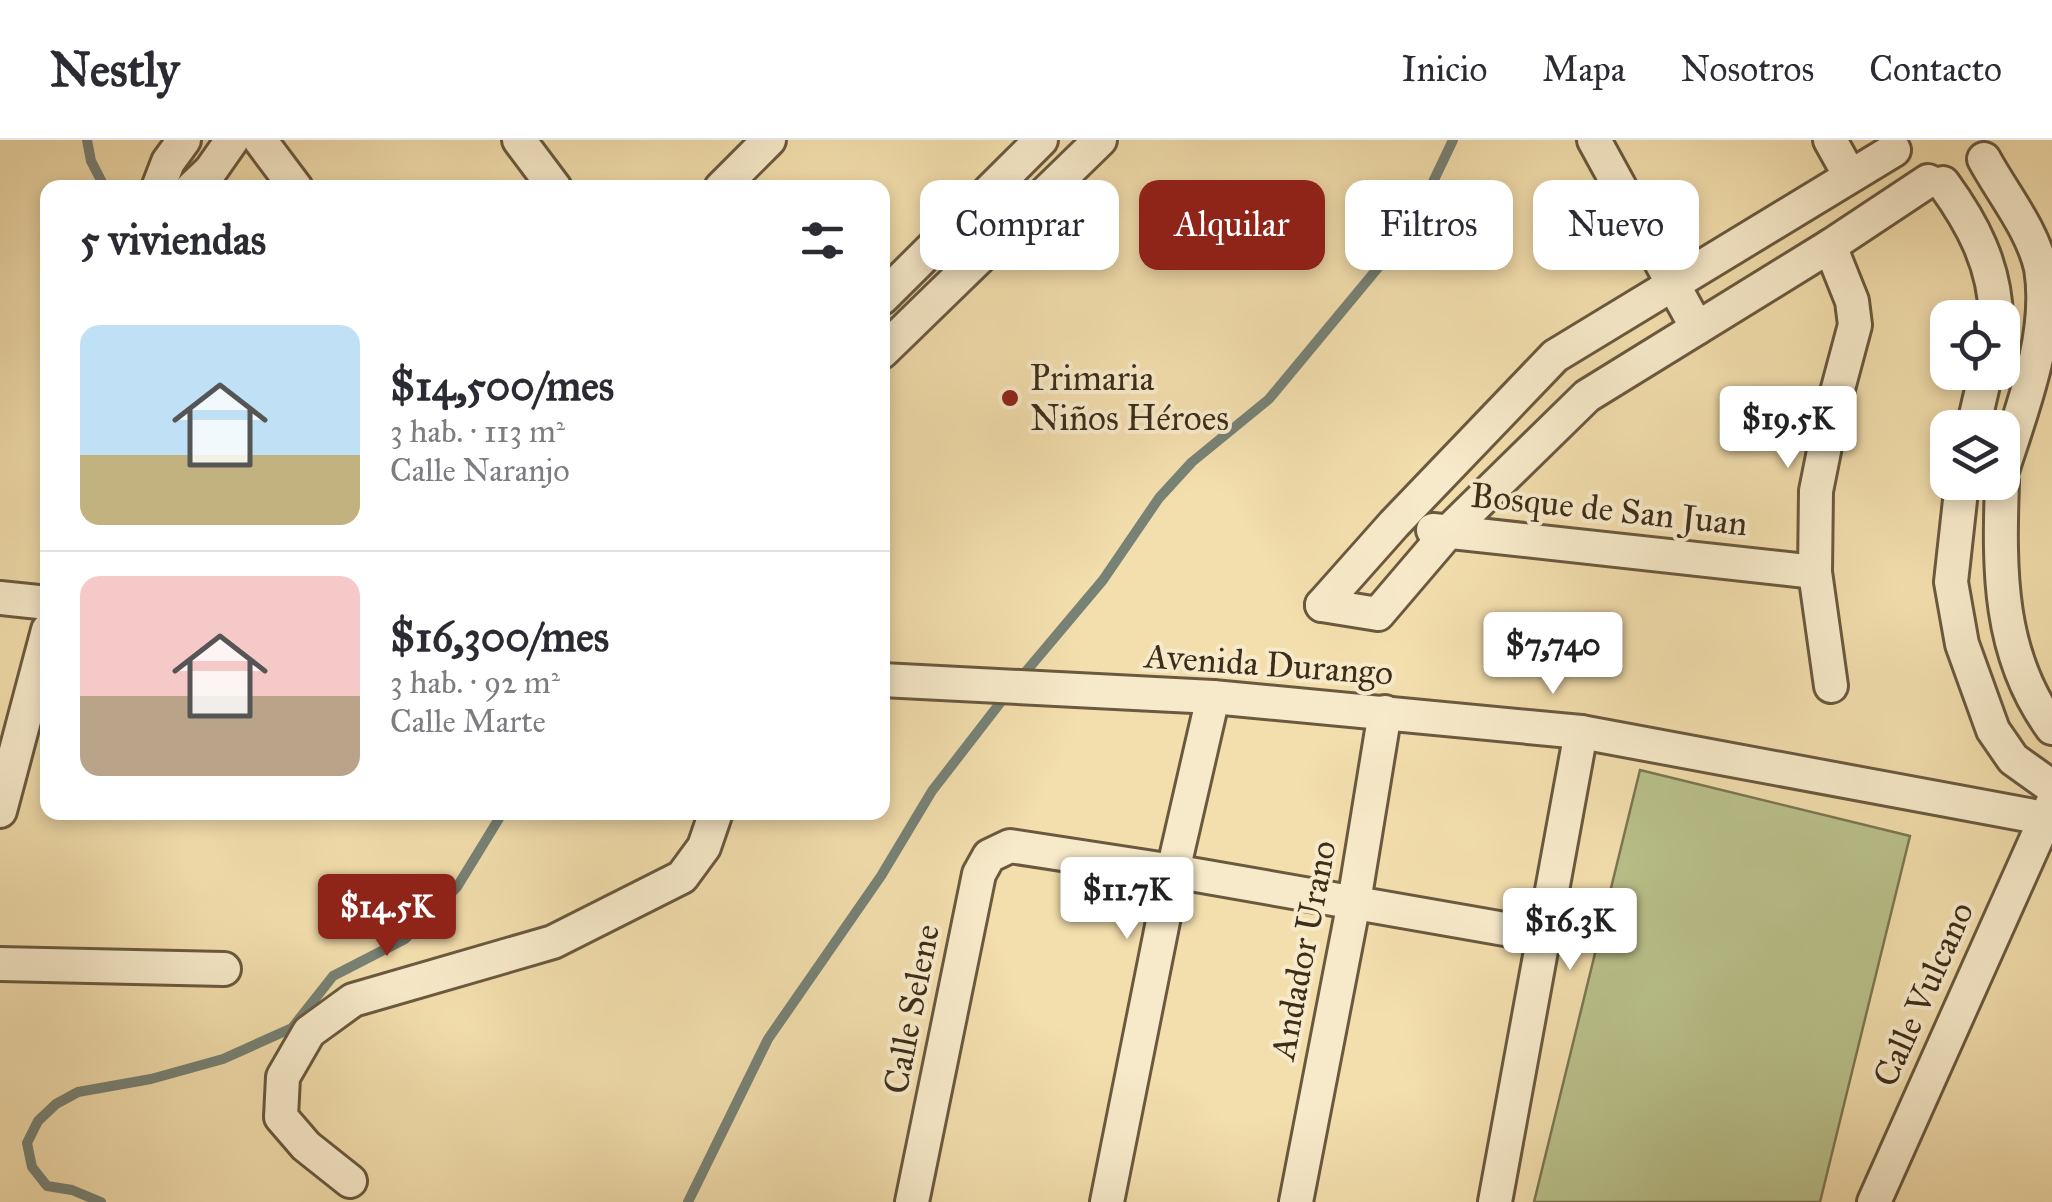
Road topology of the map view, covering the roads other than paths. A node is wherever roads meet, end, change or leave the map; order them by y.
1 (184, 140) edge
2 (232, 140) edge
3 (260, 140) edge
4 (519, 140) edge
5 (769, 140) edge
6 (1042, 140) edge
7 (1100, 140) edge
8 (1594, 140) edge
9 (1830, 140) edge
10 (1893, 145) edge
11 (1987, 150) edge
12 (1850, 176) junction
13 (161, 180) edge
14 (200, 180) edge
15 (290, 180) edge
16 (549, 180) edge
17 (729, 180) edge
18 (1936, 182) junction
19 (1830, 246) junction
20 (1672, 284) junction
21 (890, 290) edge
22 (1994, 300) edge
23 (1697, 328) junction
24 (890, 344) edge
25 (2020, 411) edge
26 (1960, 500) edge
27 (2001, 500) edge
28 (1394, 524) junction
29 (1448, 532) junction
30 (1815, 572) junction
31 (0, 598) edge
32 (40, 601) edge
33 (40, 660) edge
34 (890, 681) edge
35 (1831, 686) dead end
36 (1214, 698) junction
37 (1386, 712) junction
38 (2052, 728) edge
39 (1581, 732) junction
40 (2049, 803) edge
41 (0, 811) edge
42 (713, 820) edge
43 (1173, 871) junction
44 (1354, 902) junction
45 (1545, 936) junction
46 (0, 964) edge
47 (224, 970) dead end
48 (350, 1182) dead end
49 (912, 1202) edge
50 (1106, 1202) edge
51 (1296, 1202) edge
52 (1494, 1202) edge
53 (1874, 1202) edge

1 - 13 street
2 - 14 street
3 - 15 street
4 - 16 street
5 - 17 street
6 - 21 street
7 - 24 street
8 - 20 street
9 - 12 street
10 - 12 street
10 - 18 street
11 - 18 street
11 - 25 street
12 - 20 street
18 - 19 street
18 - 22 street
19 - 23 street
19 - 30 street
20 - 23 street
20 - 28 street
23 - 29 street
26 - 40 street
27 - 38 street
28 - 29 street, Bosque de San Juan
28 - 29 street
29 - 30 street, Bosque de San Juan
30 - 35 street
31 - 32 street
33 - 41 street
34 - 36 street, Avenida Durango
36 - 37 street, Avenida Durango
36 - 43 street
37 - 39 street, Avenida Durango
37 - 44 street, Andador Urano
39 - 40 street, Avenida Durango
39 - 45 street
40 - 53 street, Calle Vulcano
42 - 48 street
43 - 44 street
43 - 49 street, Calle Selene
43 - 50 street
44 - 45 street
44 - 51 street, Andador Urano
45 - 52 street
46 - 47 street

